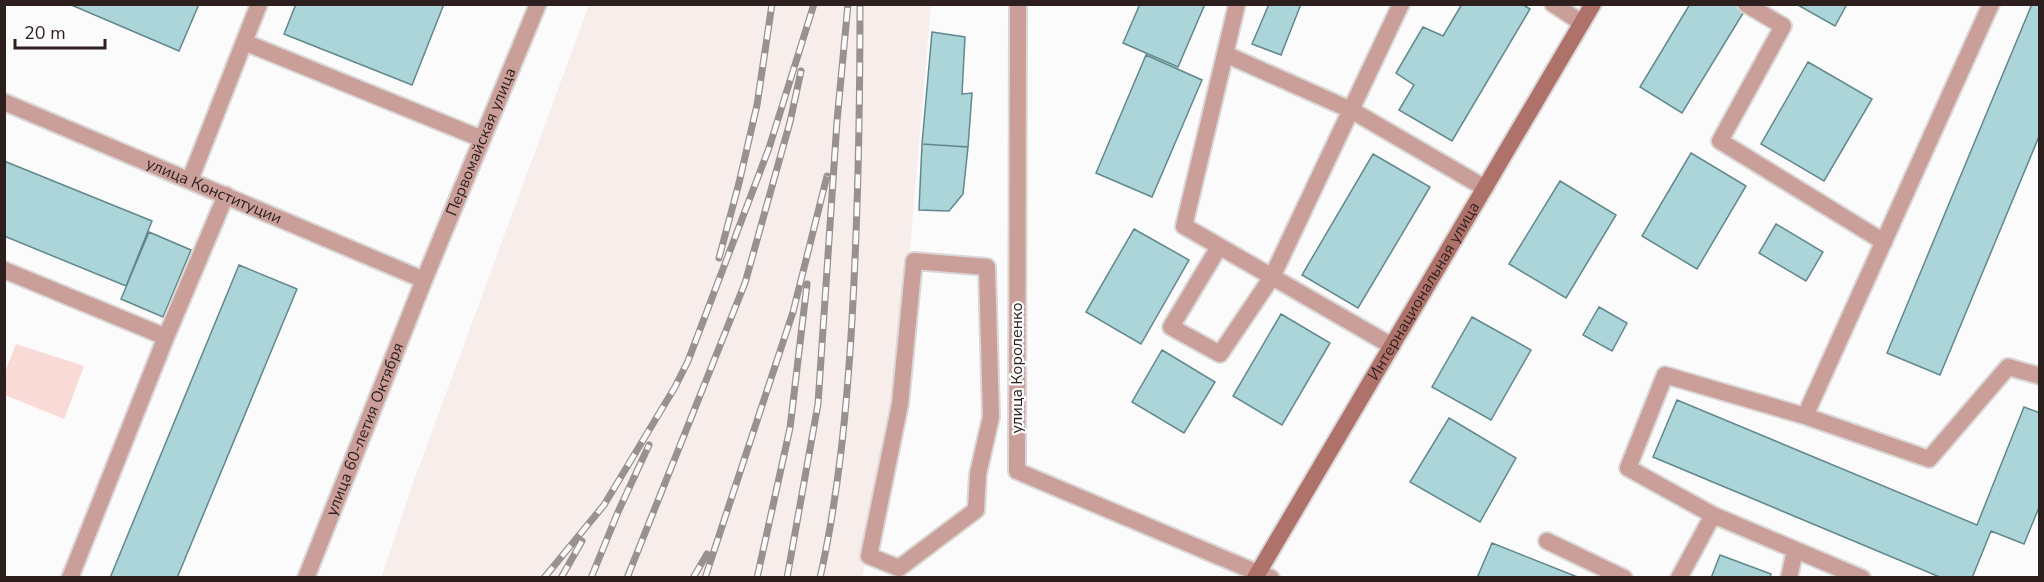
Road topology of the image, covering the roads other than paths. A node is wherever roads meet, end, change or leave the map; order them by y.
1 (259, 4) edge
2 (538, 4) edge
3 (1018, 4) edge
4 (1237, 4) edge
5 (1401, 4) edge
6 (1553, 4) edge
7 (1593, 4) edge
8 (1746, 4) edge
9 (1991, 4) edge
10 (1582, 23) junction
11 (244, 42) junction
12 (1225, 54) junction
13 (4, 102) edge
14 (1351, 110) junction
15 (482, 139) junction
16 (190, 180) junction
17 (1485, 188) junction
18 (226, 195) junction
19 (1884, 242) junction
20 (1219, 247) junction
21 (914, 261) joint
22 (4, 270) edge
23 (1272, 277) junction
24 (424, 280) junction
25 (166, 337) junction
26 (1392, 346) junction
27 (2040, 376) edge
28 (1805, 416) junction
29 (1713, 516) junction
30 (1547, 541) dead end
31 (1795, 550) junction
32 (1261, 576) edge
33 (70, 578) edge
34 (306, 578) edge
35 (1624, 578) edge
36 (1679, 578) edge
37 (1789, 578) edge
38 (1862, 578) edge

1 - 11 street
2 - 15 street, Первомайская улица
3 - 32 street, улица Короленко
4 - 12 street
5 - 14 street
6 - 10 street
7 - 10 main road, Интернациональная улица
8 - 19 street
9 - 19 street
10 - 17 main road, Интернациональная улица
11 - 15 street
11 - 16 street
12 - 14 street
12 - 20 street
13 - 16 street, улица Конституции
14 - 17 street
14 - 23 street
15 - 24 street, Первомайская улица
16 - 18 street, улица Конституции
17 - 26 main road, Интернациональная улица
18 - 24 street, улица Конституции
18 - 25 street
19 - 28 street
20 - 23 street
20 - 23 street
21 - 21 street
22 - 25 street
23 - 26 street
24 - 34 street, улица 60-летия Октября
25 - 33 street
26 - 32 main road, Интернациональная улица
27 - 28 street
28 - 29 street
29 - 31 street
29 - 36 street
30 - 35 street
31 - 37 street
31 - 38 street

